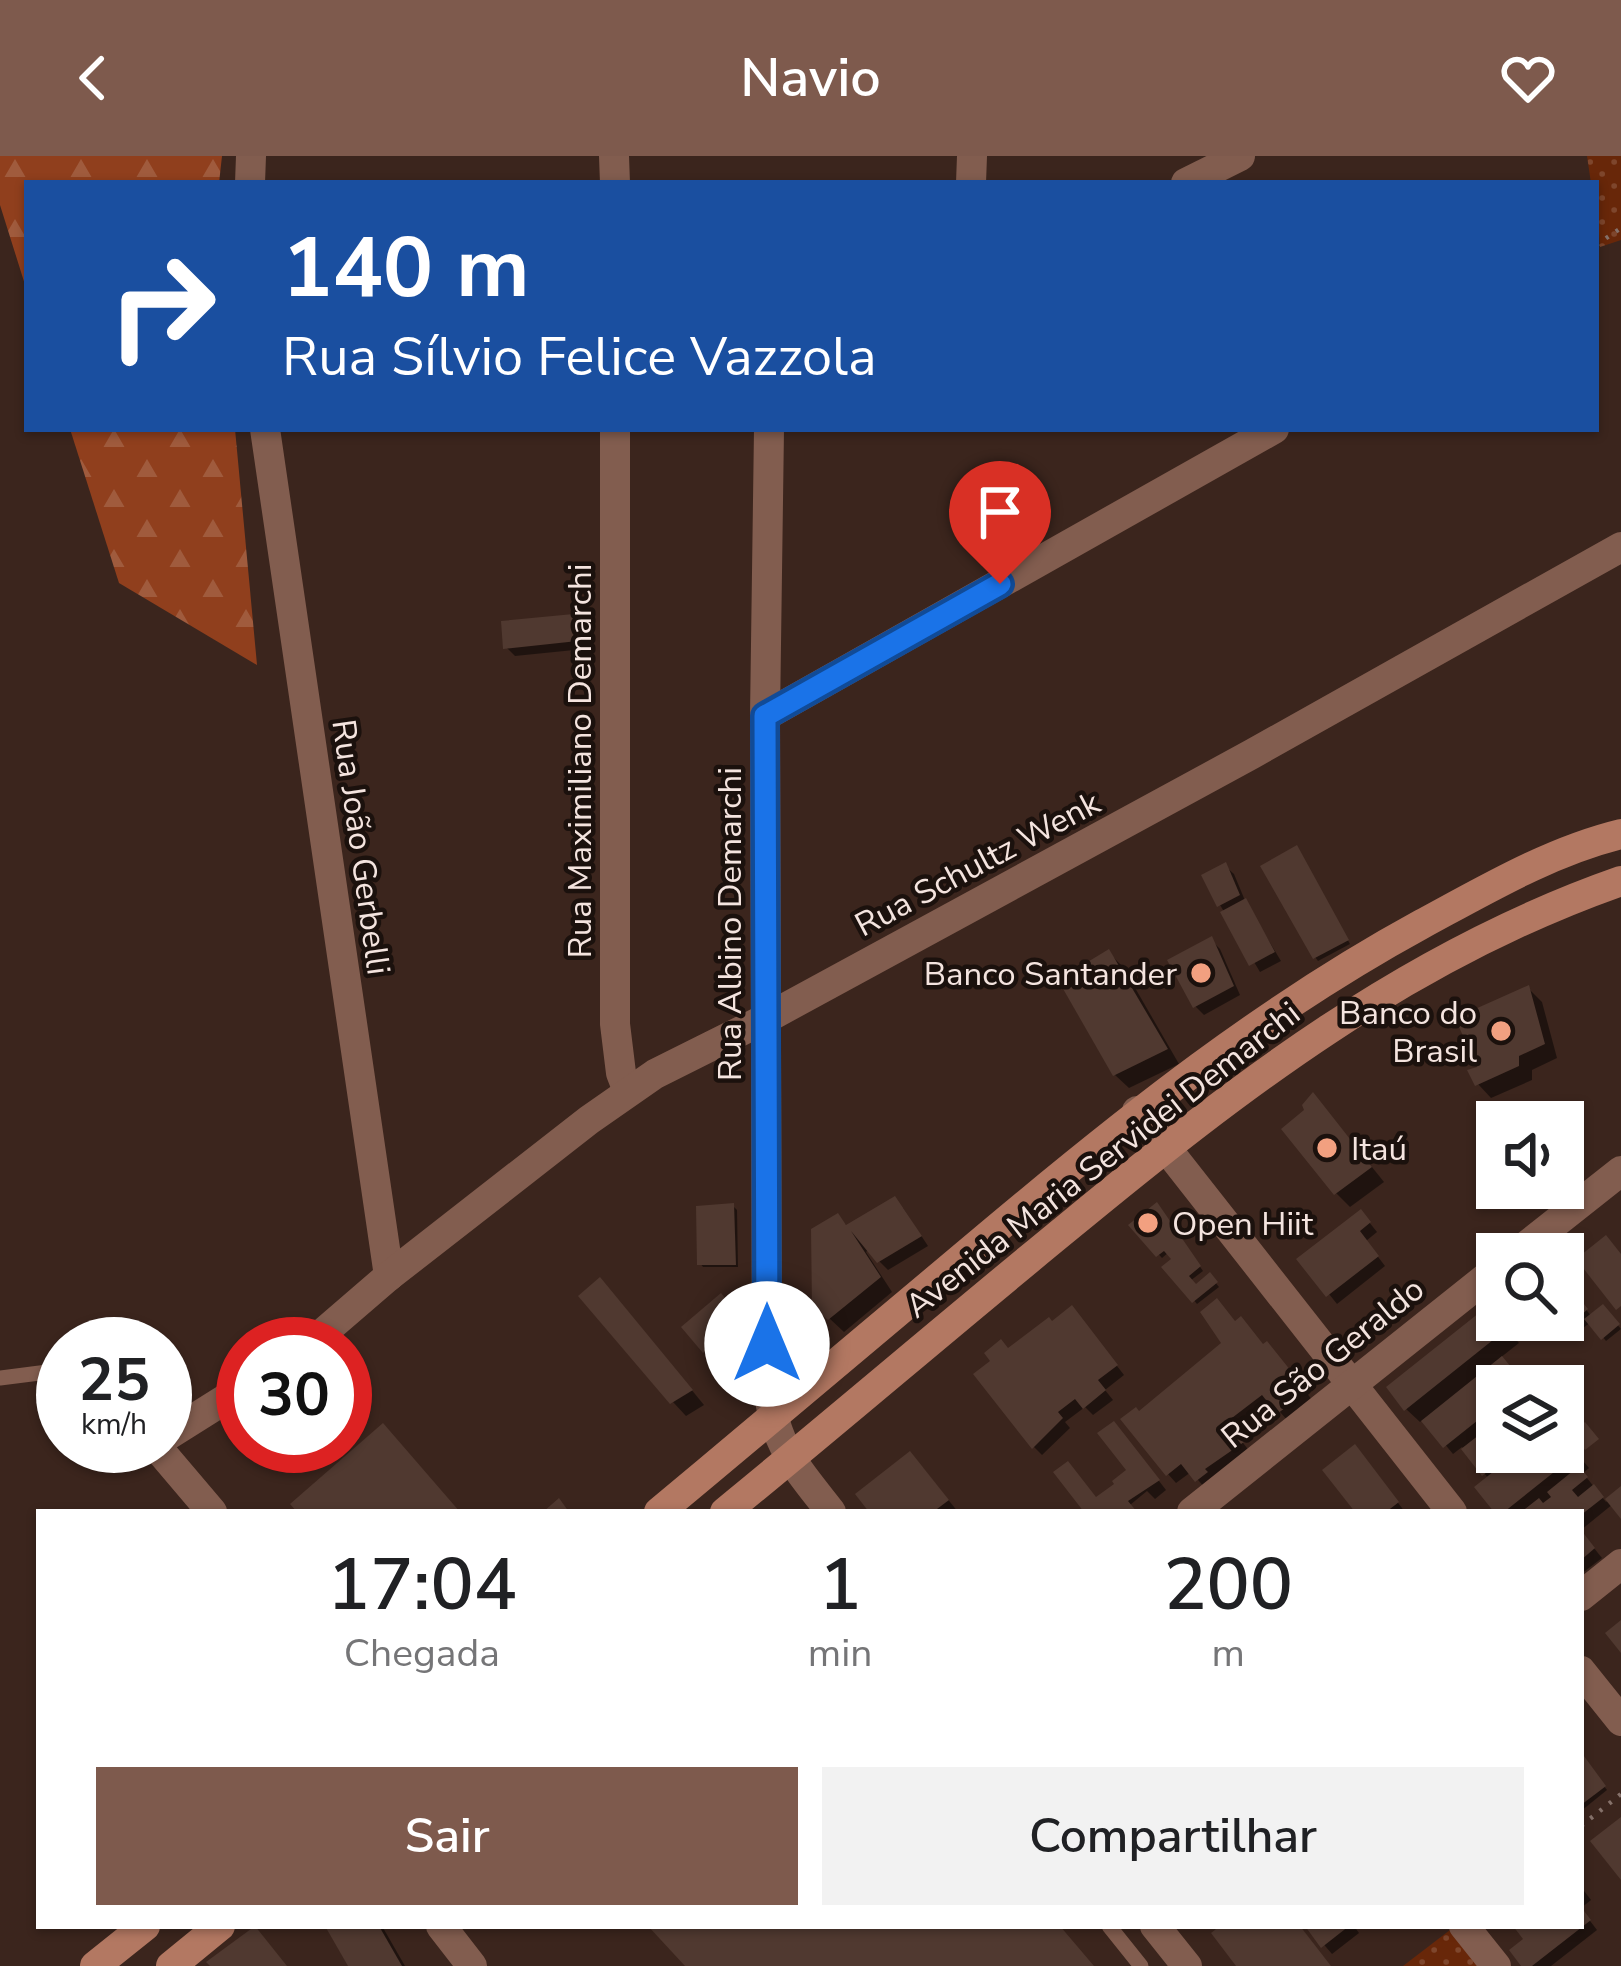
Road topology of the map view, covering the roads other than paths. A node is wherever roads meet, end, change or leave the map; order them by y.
1 (1240, 156) edge
2 (1192, 180) edge
3 (266, 432) edge
4 (615, 432) edge
5 (769, 432) edge
6 (1269, 432) edge
7 (1621, 547) edge
8 (765, 716) junction
9 (1621, 834) edge
10 (1621, 881) edge
11 (766, 1018) junction
12 (628, 1091) junction
13 (1137, 1111) junction
14 (1164, 1148) junction
15 (1621, 1171) edge
16 (1543, 1233) edge
17 (389, 1276) junction
18 (1476, 1286) edge
19 (341, 1317) edge
20 (36, 1373) edge
21 (0, 1378) edge
22 (1350, 1385) junction
23 (771, 1419) junction
24 (790, 1459) junction
25 (179, 1473) edge
26 (209, 1509) edge
27 (663, 1509) edge
28 (729, 1509) edge
29 (829, 1509) edge
30 (1196, 1509) edge
31 (1450, 1509) edge
32 (1621, 1564) edge
33 (1584, 1594) edge
34 (1584, 1675) edge
35 (1621, 1721) edge
36 (142, 1929) edge
37 (216, 1929) edge
38 (443, 1929) edge
39 (1111, 1929) edge
40 (1157, 1929) edge
41 (1466, 1929) edge
42 (95, 1966) edge
43 (171, 1966) edge
44 (472, 1966) edge
45 (1141, 1966) edge
46 (1187, 1966) edge
47 (1496, 1966) edge

1 - 2 street
3 - 17 street, Rua João Gerbelli
4 - 12 street, Rua Maximiliano Demarchi
5 - 8 street, Rua Albino Demarchi
6 - 8 street
7 - 11 street, Rua Schultz Wenk
8 - 11 street, Rua Albino Demarchi
9 - 13 main road, Avenida Maria Servidei Demarchi
10 - 14 main road, Avenida Maria Servidei Demarchi
11 - 12 street, Rua Schultz Wenk
11 - 23 street, Rua Albino Demarchi
12 - 17 street, Rua Schultz Wenk
13 - 14 street
13 - 23 main road, Avenida Maria Servidei Demarchi
14 - 22 street
14 - 24 main road, Avenida Maria Servidei Demarchi
15 - 16 street
17 - 19 street, Rua Schultz Wenk
18 - 22 street, Rua São Geraldo
20 - 21 lane
22 - 30 street, Rua São Geraldo
22 - 31 street
23 - 24 street
23 - 27 main road, Avenida Maria Servidei Demarchi
24 - 28 main road, Avenida Maria Servidei Demarchi
24 - 29 street
25 - 26 street
32 - 33 street
34 - 35 street
36 - 42 main road
37 - 43 main road
38 - 44 street
39 - 45 lane
40 - 46 street
41 - 47 street

